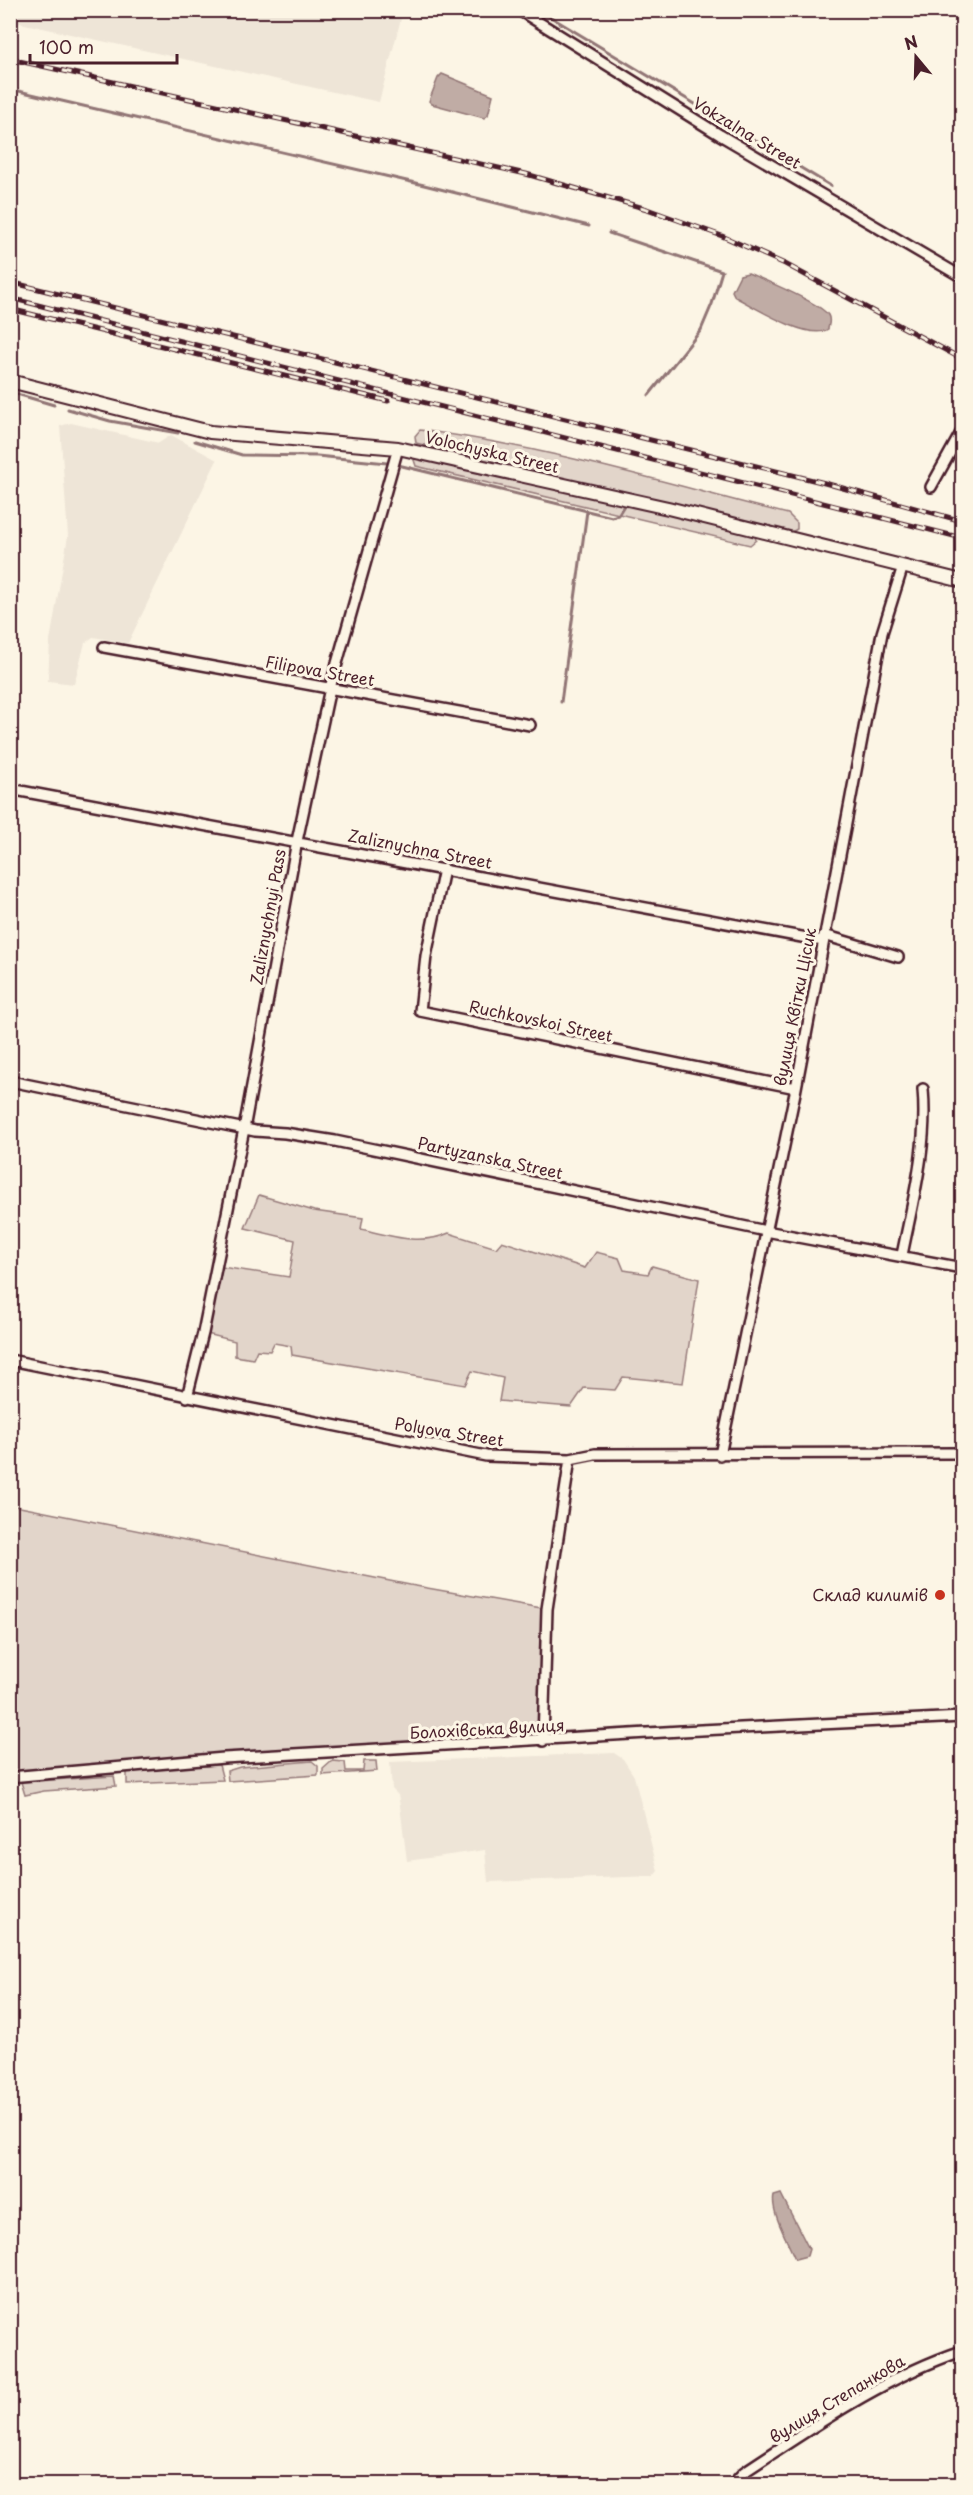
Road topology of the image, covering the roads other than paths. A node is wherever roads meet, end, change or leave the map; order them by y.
1 (519, 10) edge
2 (958, 10) edge
3 (963, 11) edge
4 (963, 277) edge
5 (10, 381) edge
6 (963, 431) edge
7 (398, 448) junction
8 (931, 487) dead end
9 (903, 566) junction
10 (963, 581) edge
11 (104, 647) dead end
12 (330, 688) junction
13 (530, 725) dead end
14 (10, 789) edge
15 (297, 841) junction
16 (444, 869) junction
17 (823, 938) junction
18 (898, 957) dead end
19 (10, 1081) edge
20 (796, 1088) junction
21 (923, 1089) dead end
22 (244, 1129) junction
23 (766, 1231) junction
24 (902, 1255) junction
25 (963, 1268) edge
26 (10, 1360) edge
27 (187, 1397) junction
28 (963, 1453) edge
29 (720, 1455) junction
30 (570, 1459) junction
31 (963, 1717) edge
32 (543, 1741) junction
33 (12, 1777) edge
34 (963, 2351) edge
35 (733, 2484) edge

1 - 4 street, Vokzalna Street
2 - 3 street
5 - 7 main road, Volochyska Street
6 - 8 street
7 - 9 main road, Volochyska Street
7 - 12 street, Zaliznychnyi Pass
9 - 10 main road, Volochyska Street
9 - 17 street, вулиця Квітки Цісик
11 - 12 street, Filipova Street
12 - 13 street, Filipova Street
12 - 15 street, Zaliznychnyi Pass
14 - 15 street, Zaliznychna Street
15 - 16 street, Zaliznychna Street
15 - 22 street, Zaliznychnyi Pass
16 - 17 street, Zaliznychna Street
16 - 20 street, Ruchkovskoi Street
17 - 18 street, Zaliznychna Street
17 - 20 street, вулиця Квітки Цісик
19 - 22 street, Partyzanska Street
20 - 23 street, вулиця Квітки Цісик
21 - 24 street
22 - 23 street, Partyzanska Street
22 - 27 street, Zaliznychnyi Pass
23 - 24 street, Partyzanska Street
23 - 29 street, вулиця Квітки Цісик
24 - 25 street, Partyzanska Street
26 - 27 street, Polyova Street
27 - 30 street, Polyova Street
28 - 29 street, Polyova Street
29 - 30 street, Polyova Street
30 - 32 street
31 - 32 street, Болохівська вулиця
32 - 33 street, Болохівська вулиця
34 - 35 street, вулиця Степанкова

